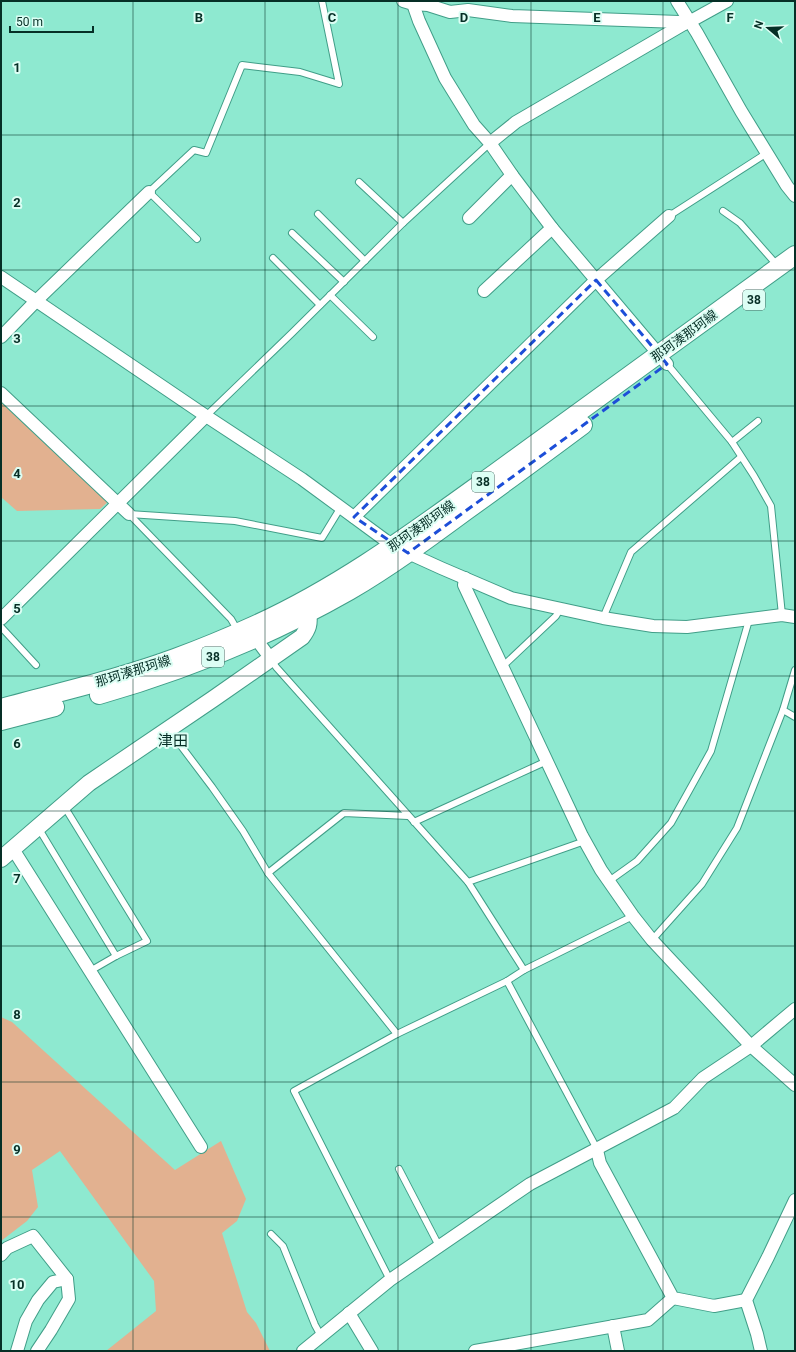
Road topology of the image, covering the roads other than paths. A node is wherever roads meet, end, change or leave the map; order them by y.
1 (322, 1) edge
2 (677, 1) edge
3 (727, 1) edge
4 (410, 2) edge
5 (687, 23) junction
6 (490, 143) junction
7 (767, 153) junction
8 (512, 175) junction
9 (359, 182) dead end
10 (791, 183) edge
11 (149, 192) junction
12 (795, 196) edge
13 (724, 211) dead end
14 (318, 214) dead end
15 (670, 216) joint
16 (468, 218) dead end
17 (403, 223) junction
18 (552, 228) junction
19 (292, 233) dead end
20 (197, 239) dead end
21 (795, 255) edge
22 (273, 258) dead end
23 (365, 261) junction
24 (787, 268) edge
25 (1, 277) edge
26 (596, 280) junction
27 (344, 282) junction
28 (484, 291) dead end
29 (330, 295) junction
30 (36, 301) junction
31 (320, 305) junction
32 (1, 337) edge
33 (373, 337) dead end
34 (663, 359) junction
35 (1, 393) edge
36 (206, 416) junction
37 (758, 421) dead end
38 (732, 442) junction
39 (741, 457) junction
40 (118, 502) junction
41 (341, 507) junction
42 (129, 514) junction
43 (354, 517) junction
44 (401, 549) junction
45 (465, 578) junction
46 (560, 609) junction
47 (308, 614) junction
48 (782, 615) junction
49 (795, 617) edge
50 (603, 618) junction
51 (1, 619) edge
52 (749, 620) junction
53 (1, 627) edge
54 (238, 632) junction
55 (256, 639) junction
56 (271, 660) junction
57 (36, 665) dead end
58 (502, 666) junction
59 (795, 670) edge
60 (1, 708) edge
61 (783, 710) junction
62 (795, 717) edge
63 (1, 721) edge
64 (168, 730) junction
65 (547, 761) junction
66 (64, 806) junction
67 (408, 816) junction
68 (414, 822) junction
69 (38, 827) junction
70 (585, 841) junction
71 (7, 854) edge
72 (268, 873) junction
73 (609, 881) junction
74 (468, 882) junction
75 (633, 916) junction
76 (652, 940) junction
77 (116, 956) junction
78 (524, 970) junction
79 (90, 971) junction
80 (507, 981) junction
81 (795, 1009) edge
82 (397, 1034) junction
83 (750, 1046) junction
84 (795, 1086) edge
85 (201, 1148) dead end
86 (597, 1150) junction
87 (399, 1169) dead end
88 (795, 1200) edge
89 (271, 1234) dead end
90 (439, 1246) junction
91 (1, 1255) edge
92 (67, 1279) junction
93 (390, 1280) junction
94 (673, 1298) junction
95 (746, 1300) junction
96 (349, 1313) junction
97 (614, 1326) junction
98 (321, 1336) junction
99 (17, 1351) edge
100 (37, 1351) edge
101 (303, 1351) edge
102 (372, 1351) edge
103 (476, 1351) edge
104 (618, 1351) edge
105 (761, 1351) edge

1 - 11 lane
2 - 5 street
3 - 5 street
4 - 5 street
4 - 6 street
5 - 6 street
5 - 7 street
6 - 8 street
6 - 17 lane
7 - 10 street
7 - 15 lane
8 - 16 street
8 - 18 street
9 - 17 lane
10 - 12 street
11 - 20 lane
11 - 30 street
13 - 24 lane
14 - 23 lane
15 - 26 street
17 - 23 lane
18 - 26 street
18 - 28 street
19 - 27 lane
21 - 24 main road, 那珂湊那珂線 / 38
22 - 31 lane
23 - 27 lane
24 - 34 main road, 那珂湊那珂線 / 38
25 - 30 street
26 - 34 street
26 - 43 street
27 - 29 lane
29 - 31 lane
29 - 33 lane
30 - 32 street
30 - 36 street
31 - 36 lane
34 - 38 lane
34 - 44 main road, 那珂湊那珂線 / 38
35 - 40 street
36 - 40 street
36 - 41 street
37 - 38 lane
38 - 39 lane
39 - 48 lane
39 - 50 lane
40 - 42 street
40 - 51 street
41 - 42 lane
41 - 43 street
42 - 54 lane
43 - 44 street
44 - 45 street
44 - 47 main road, 那珂湊那珂線 / 38
44 - 54 main road, 那珂湊那珂線 / 38
45 - 46 street
45 - 58 street
46 - 50 street
46 - 58 lane
47 - 55 main road, 那珂湊那珂線 / 38
47 - 56 street
48 - 49 street
48 - 52 street
50 - 52 street
52 - 73 lane
53 - 57 lane
54 - 60 main road, 那珂湊那珂線 / 38
55 - 56 street
55 - 63 main road, 那珂湊那珂線 / 38
56 - 64 street
56 - 67 lane
58 - 65 street
59 - 61 lane
61 - 62 lane
61 - 76 lane
64 - 66 street
64 - 72 lane
65 - 68 lane
65 - 70 street
66 - 69 street
66 - 77 lane
67 - 68 lane
67 - 72 lane
68 - 74 lane
69 - 71 street
69 - 77 lane
70 - 73 street
70 - 74 lane
71 - 79 street
72 - 82 lane
73 - 75 street
74 - 78 lane
75 - 76 street
75 - 78 lane
76 - 83 street
77 - 79 lane
78 - 80 lane
79 - 85 street
80 - 82 lane
80 - 86 lane
81 - 83 street
82 - 93 lane
83 - 84 street
83 - 86 street
86 - 90 street
86 - 94 street
87 - 90 lane
88 - 95 street
89 - 98 lane
90 - 93 street
91 - 92 street
92 - 99 street
92 - 100 street
93 - 96 street
94 - 95 street
94 - 97 street
95 - 105 street
96 - 98 street
96 - 102 street
97 - 103 street
97 - 104 street
98 - 101 street

